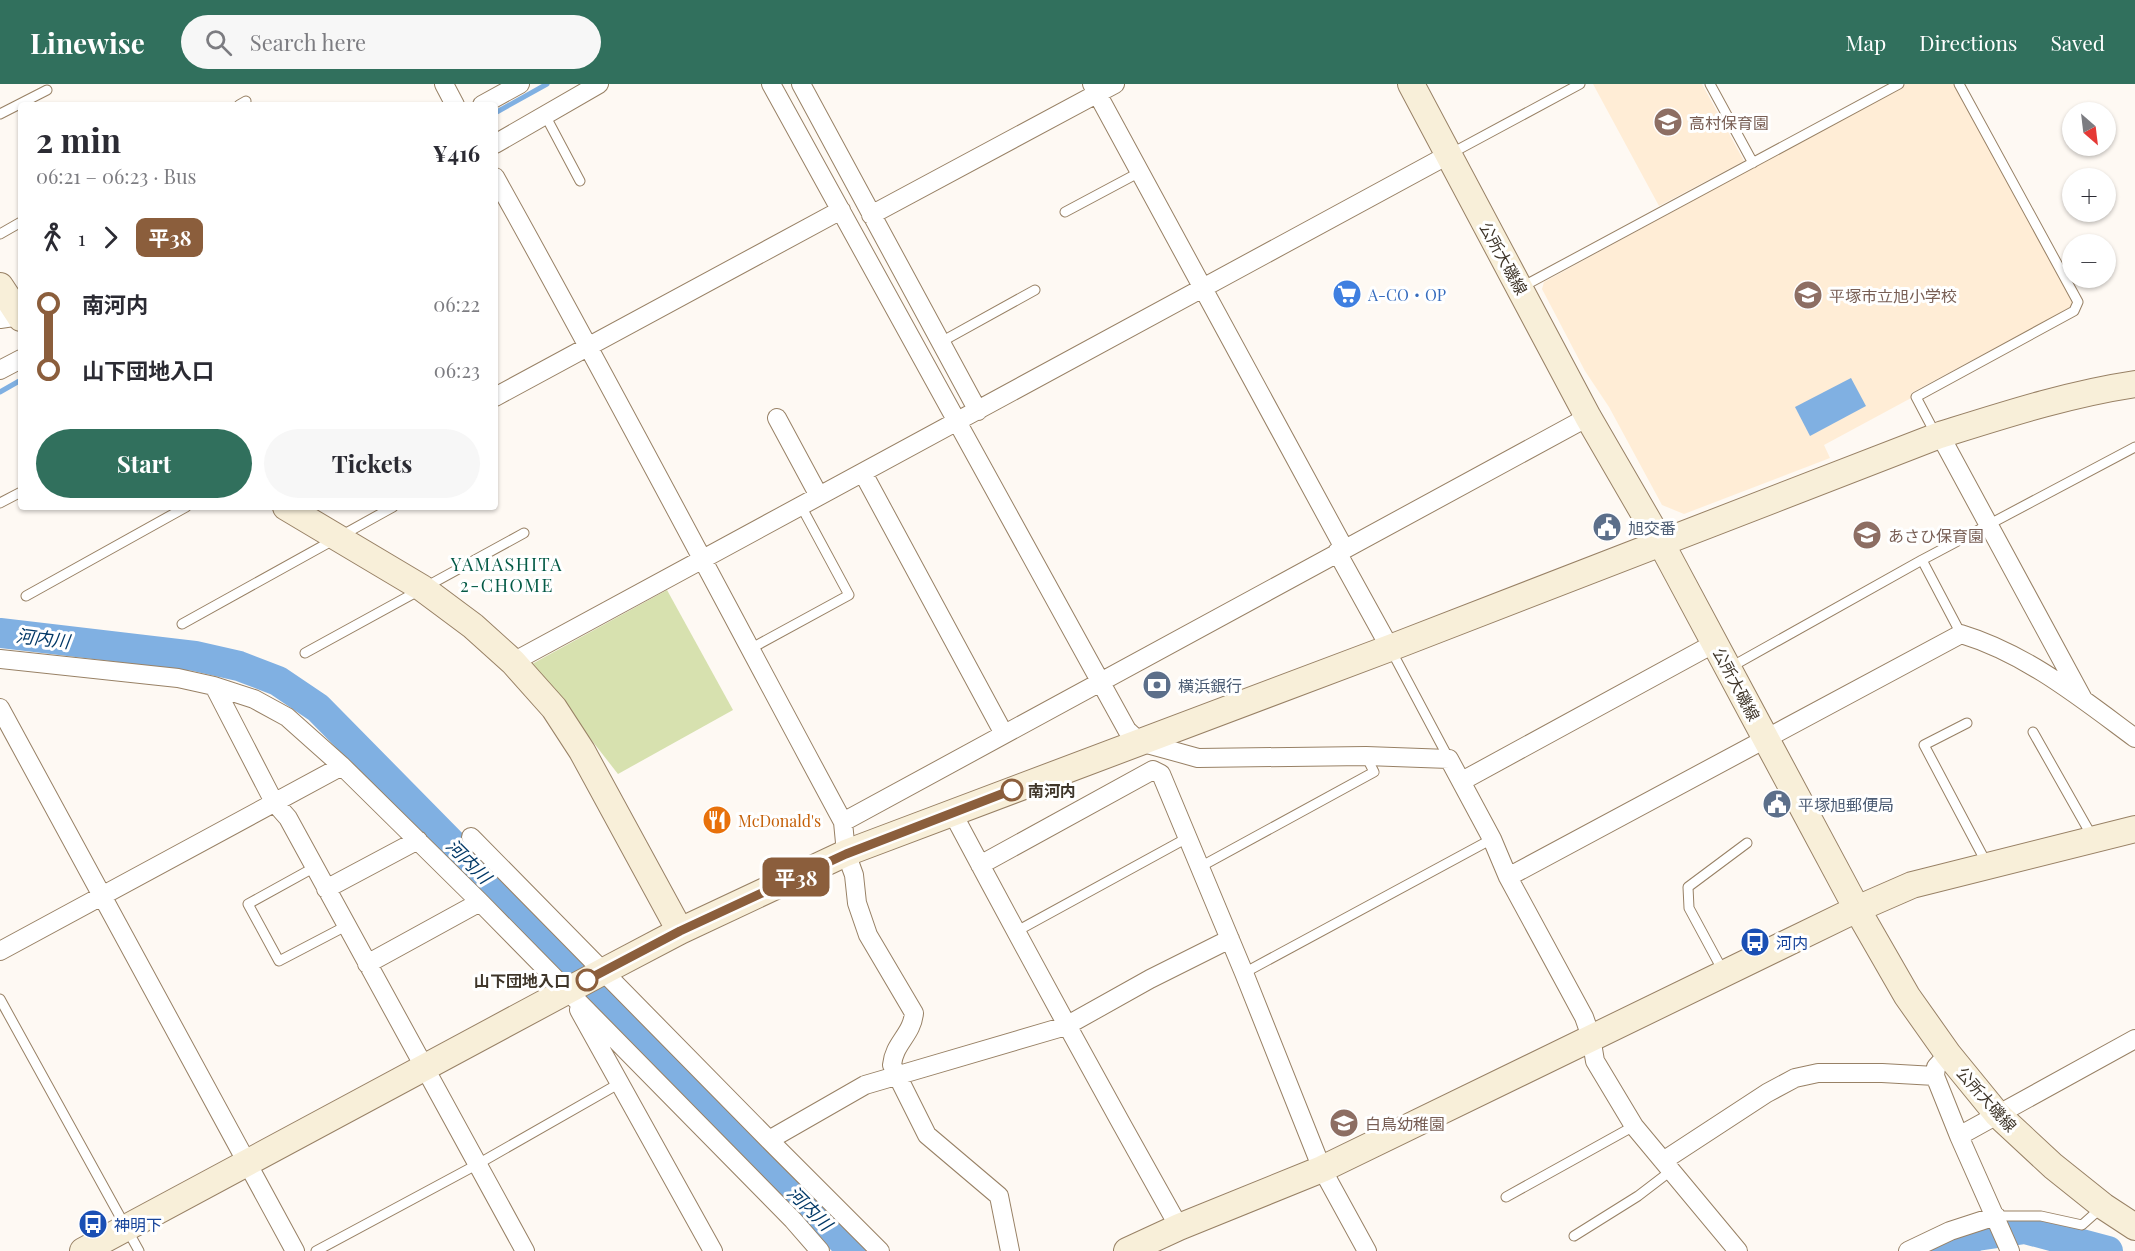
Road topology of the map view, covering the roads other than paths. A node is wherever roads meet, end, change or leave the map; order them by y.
1 (444, 84) edge
2 (520, 84) edge
3 (599, 84) edge
4 (771, 84) edge
5 (1115, 84) edge
6 (1411, 84) edge
7 (1580, 84) edge
8 (1710, 84) edge
9 (1899, 84) edge
10 (1959, 84) edge
11 (806, 86) edge
12 (1094, 89) edge
13 (47, 90) dead end
14 (24, 102) edge
15 (453, 102) edge
16 (487, 102) edge
17 (18, 105) edge
18 (0, 114) edge
19 (545, 116) junction
20 (498, 142) edge
21 (1448, 155) junction
22 (1753, 163) junction
23 (1140, 172) junction
24 (580, 181) dead end
25 (498, 182) edge
26 (841, 210) junction
27 (1065, 212) dead end
28 (872, 214) junction
29 (18, 224) edge
30 (0, 234) edge
31 (0, 286) edge
32 (1521, 288) junction
33 (1202, 289) junction
34 (1035, 290) dead end
35 (14, 318) edge
36 (940, 342) junction
37 (589, 346) junction
38 (18, 361) edge
39 (0, 370) edge
40 (2135, 384) edge
41 (498, 395) edge
42 (978, 411) junction
43 (1588, 417) junction
44 (777, 418) dead end
45 (958, 421) junction
46 (1938, 436) junction
47 (2135, 447) edge
48 (863, 472) junction
49 (18, 494) edge
50 (819, 496) junction
51 (0, 503) edge
52 (801, 506) junction
53 (181, 510) edge
54 (291, 510) edge
55 (388, 510) edge
56 (1988, 524) junction
57 (524, 533) dead end
58 (338, 538) junction
59 (1661, 543) junction
60 (1340, 550) junction
61 (701, 560) junction
62 (1922, 560) junction
63 (422, 588) junction
64 (26, 596) dead end
65 (182, 624) dead end
66 (1961, 634) junction
67 (1715, 643) junction
68 (1390, 648) junction
69 (750, 649) junction
70 (305, 653) dead end
71 (0, 659) edge
72 (513, 662) junction
73 (1729, 668) junction
74 (1101, 682) junction
75 (214, 686) junction
76 (2084, 700) junction
77 (0, 708) edge
78 (1967, 723) dead end
79 (2033, 732) dead end
80 (1004, 734) junction
81 (2135, 738) edge
82 (1767, 740) junction
83 (1140, 742) junction
84 (1366, 756) junction
85 (1449, 759) junction
86 (342, 766) junction
87 (1462, 781) junction
88 (274, 802) junction
89 (952, 812) junction
90 (843, 822) junction
91 (2135, 829) edge
92 (471, 837) dead end
93 (1188, 838) junction
94 (1492, 839) junction
95 (418, 840) junction
96 (2094, 840) junction
97 (1747, 843) dead end
98 (846, 854) junction
99 (980, 865) junction
100 (1988, 866) junction
101 (315, 867) junction
102 (1200, 867) junction
103 (1509, 877) junction
104 (326, 889) junction
105 (102, 895) junction
106 (480, 902) junction
107 (1857, 909) junction
108 (346, 926) junction
109 (680, 931) junction
110 (1017, 931) junction
111 (1230, 939) junction
112 (0, 951) edge
113 (367, 964) junction
114 (603, 971) junction
115 (1244, 973) junction
116 (1724, 973) junction
117 (570, 989) junction
118 (0, 999) edge
119 (1066, 1026) junction
120 (1591, 1038) junction
121 (2135, 1039) edge
122 (1948, 1054) junction
123 (424, 1069) junction
124 (896, 1074) junction
125 (1935, 1076) junction
126 (621, 1083) junction
127 (1997, 1114) junction
128 (1634, 1126) junction
129 (1959, 1136) junction
130 (769, 1140) junction
131 (248, 1163) junction
132 (478, 1164) junction
133 (1667, 1165) junction
134 (1322, 1168) junction
135 (1506, 1197) dead end
136 (2103, 1206) junction
137 (1996, 1216) junction
138 (1179, 1227) junction
139 (2135, 1227) edge
140 (127, 1228) junction
141 (1575, 1236) dead end
142 (83, 1251) edge
143 (139, 1251) edge
144 (296, 1251) edge
145 (316, 1251) edge
146 (525, 1251) edge
147 (713, 1251) edge
148 (820, 1251) edge
149 (880, 1251) edge
150 (1010, 1251) edge
151 (1127, 1251) edge
152 (1367, 1251) edge
153 (1738, 1251) edge
154 (1908, 1251) edge
155 (2010, 1251) edge

1 - 15 street
2 - 16 street
3 - 19 street
4 - 26 street
5 - 12 street
6 - 21 street, 公所大磯線
7 - 21 lane
8 - 22 lane
9 - 22 lane
10 - 46 lane
11 - 28 street
12 - 23 street
12 - 28 street
13 - 14 lane
17 - 18 lane
19 - 20 street
19 - 24 lane
21 - 32 street, 公所大磯線
21 - 33 street
22 - 32 lane
23 - 27 lane
23 - 33 street
25 - 37 street
26 - 37 street
26 - 45 street
28 - 36 street
29 - 30 lane
31 - 35 street
32 - 43 street, 公所大磯線
33 - 42 street
33 - 60 street
34 - 36 lane
36 - 42 street
37 - 41 street
37 - 61 street
38 - 39 street
40 - 46 street
42 - 45 street
43 - 59 street, 公所大磯線
43 - 60 street
44 - 50 street
45 - 48 street
45 - 74 street
46 - 56 street
46 - 59 street
47 - 56 lane
48 - 50 street
48 - 80 street
49 - 51 lane
50 - 52 street
52 - 61 street
52 - 69 lane
53 - 64 lane
54 - 58 street
55 - 58 lane
56 - 62 lane
56 - 76 street
57 - 63 lane
58 - 63 street
58 - 65 lane
59 - 67 street, 公所大磯線
59 - 68 street
60 - 68 street
60 - 74 street
61 - 69 street
61 - 72 street
62 - 66 lane
62 - 73 lane
63 - 70 lane
63 - 72 street
66 - 76 street
66 - 82 street
67 - 73 street, 公所大磯線
67 - 87 street
68 - 83 street
68 - 85 lane
69 - 90 street
71 - 75 street
72 - 109 street
73 - 82 street, 公所大磯線
74 - 80 street
74 - 83 street
75 - 86 street
75 - 88 street
76 - 81 street
77 - 105 street
78 - 100 lane
79 - 96 lane
80 - 90 street
82 - 103 street
82 - 107 street, 公所大磯線
83 - 84 street
83 - 89 street
84 - 85 street
84 - 102 lane
85 - 87 street
86 - 88 street
86 - 95 street
87 - 94 street
88 - 101 street
88 - 105 street
89 - 98 street
89 - 99 street
90 - 98 street
91 - 96 street
92 - 114 street
93 - 99 street
93 - 102 street
93 - 110 lane
94 - 103 street
94 - 115 lane
95 - 104 street
95 - 106 street
96 - 100 street
97 - 116 lane
98 - 109 street
98 - 124 street
99 - 110 street
100 - 107 street
101 - 104 street
101 - 108 lane
102 - 111 street
103 - 120 street
104 - 108 street
105 - 112 street
105 - 131 street
106 - 113 street
106 - 117 street
107 - 116 street
107 - 122 street, 公所大磯線
108 - 113 street
109 - 114 street
110 - 119 street
111 - 115 street
111 - 119 street
113 - 123 street
114 - 117 street
114 - 130 street
115 - 134 street
116 - 120 street
117 - 123 street
117 - 126 street
117 - 148 street
118 - 140 lane
119 - 124 street
119 - 138 street
120 - 128 street
120 - 134 street
121 - 127 street
122 - 125 street
122 - 127 street, 公所大磯線
123 - 131 street
123 - 132 street
124 - 130 street
124 - 150 street
125 - 129 street
125 - 133 street
126 - 132 lane
126 - 147 street
127 - 129 street
127 - 136 street, 公所大磯線
128 - 133 street
128 - 135 lane
129 - 137 street
130 - 149 street
131 - 140 street
131 - 144 street
132 - 145 lane
132 - 146 street
133 - 141 lane
133 - 153 street
134 - 138 street
134 - 152 street
136 - 137 lane
136 - 139 street, 公所大磯線
137 - 154 street
137 - 155 street
138 - 151 street
140 - 142 street
140 - 143 lane

